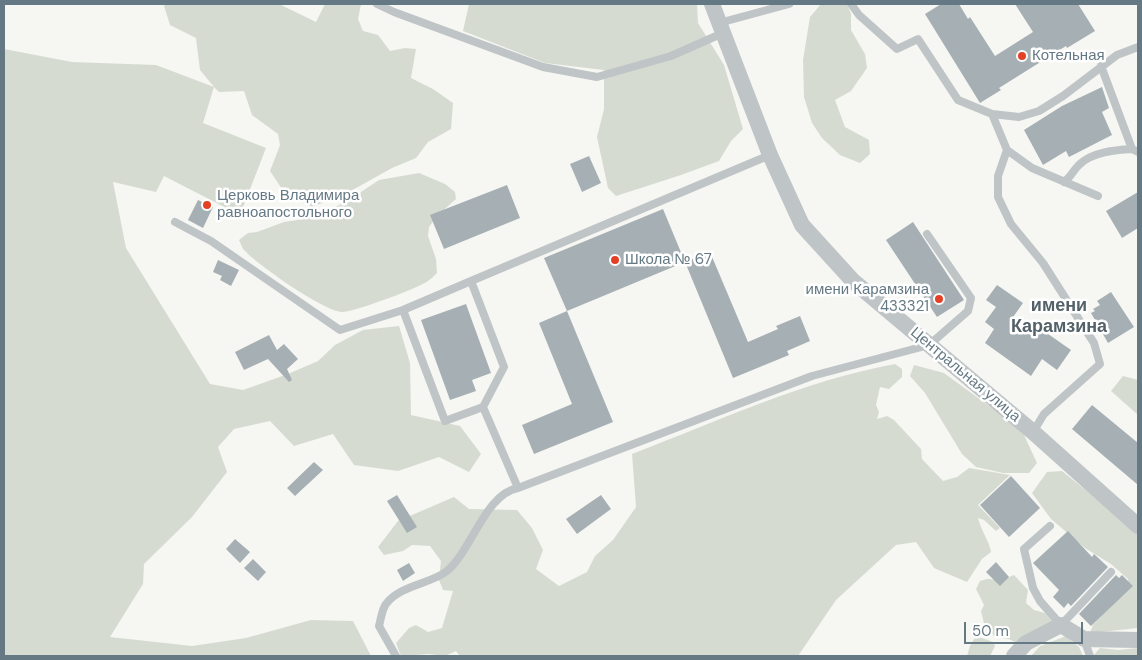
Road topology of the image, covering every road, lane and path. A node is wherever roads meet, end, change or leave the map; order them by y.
1 (377, 4) edge
2 (712, 4) edge
3 (789, 4) edge
4 (851, 4) edge
5 (721, 28) junction
6 (1138, 47) edge
7 (1101, 66) junction
8 (992, 114) junction
9 (1007, 150) junction
10 (1135, 150) edge
11 (770, 155) junction
12 (1064, 182) junction
13 (1098, 196) dead end
14 (175, 222) dead end
15 (928, 234) dead end
16 (471, 281) junction
17 (403, 310) junction
18 (929, 345) junction
19 (483, 407) junction
20 (1034, 432) junction
21 (518, 488) junction
22 (1050, 526) dead end
23 (1138, 526) edge
24 (1112, 572) dead end
25 (1061, 625) junction
26 (1084, 639) junction
27 (1138, 640) edge
28 (396, 656) edge
29 (1014, 656) edge
30 (1090, 656) edge

1 - 5 lane
2 - 5 street, Центральная улица
3 - 5 lane
4 - 8 lane
5 - 11 street, Центральная улица
6 - 7 lane
7 - 8 lane
7 - 10 lane
8 - 9 lane
9 - 12 lane
9 - 20 lane
10 - 12 lane
11 - 16 lane
11 - 18 street, Центральная улица
12 - 13 lane
14 - 17 lane
15 - 18 lane
16 - 17 lane
16 - 19 lane
17 - 19 lane
18 - 20 street, Центральная улица
18 - 21 lane
19 - 21 lane
20 - 23 street, Центральная улица
21 - 28 lane
22 - 25 lane
24 - 25 lane
25 - 26 street
25 - 29 street
26 - 27 street
26 - 30 lane

